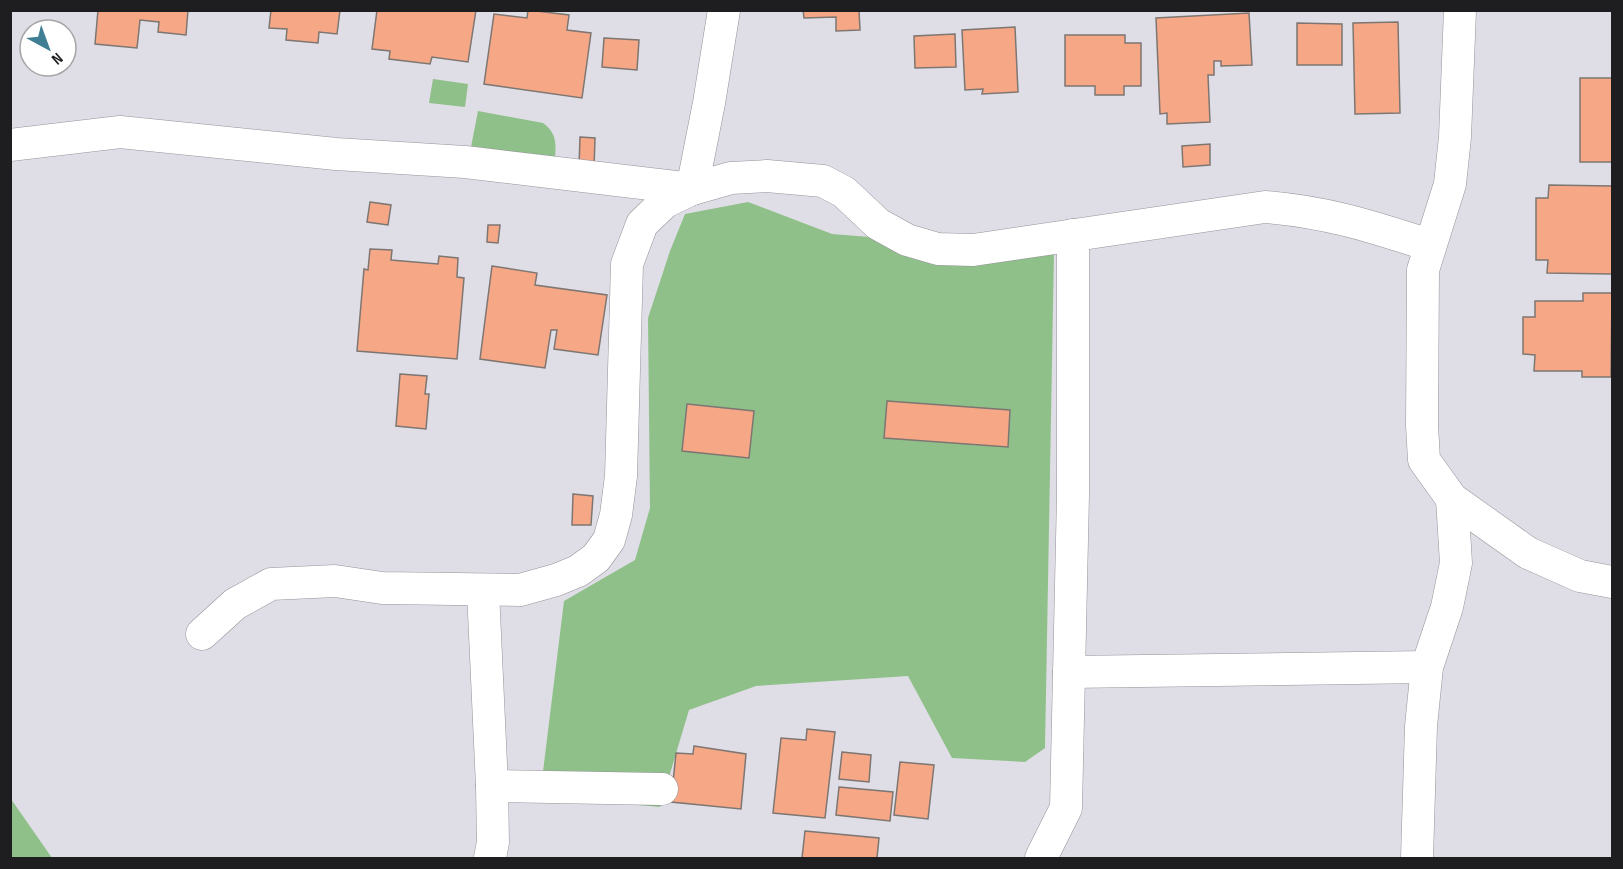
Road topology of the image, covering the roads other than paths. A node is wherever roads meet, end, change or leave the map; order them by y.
1 (724, 10) edge
2 (1460, 10) edge
3 (10, 146) edge
4 (692, 189) junction
5 (1073, 235) junction
6 (1430, 245) junction
7 (1452, 499) junction
8 (1612, 582) edge
9 (483, 591) junction
10 (202, 634) dead end
11 (1427, 667) junction
12 (1069, 672) junction
13 (492, 786) junction
14 (662, 789) dead end
15 (490, 858) edge
16 (1041, 858) edge
17 (1417, 858) edge

1 - 4 street
2 - 6 street
3 - 4 street
4 - 5 street
4 - 9 street
5 - 6 street
5 - 12 street
6 - 7 street
7 - 8 street
7 - 11 street
9 - 10 street
9 - 13 street
11 - 12 street
11 - 17 street
12 - 16 street
13 - 14 street
13 - 15 street

